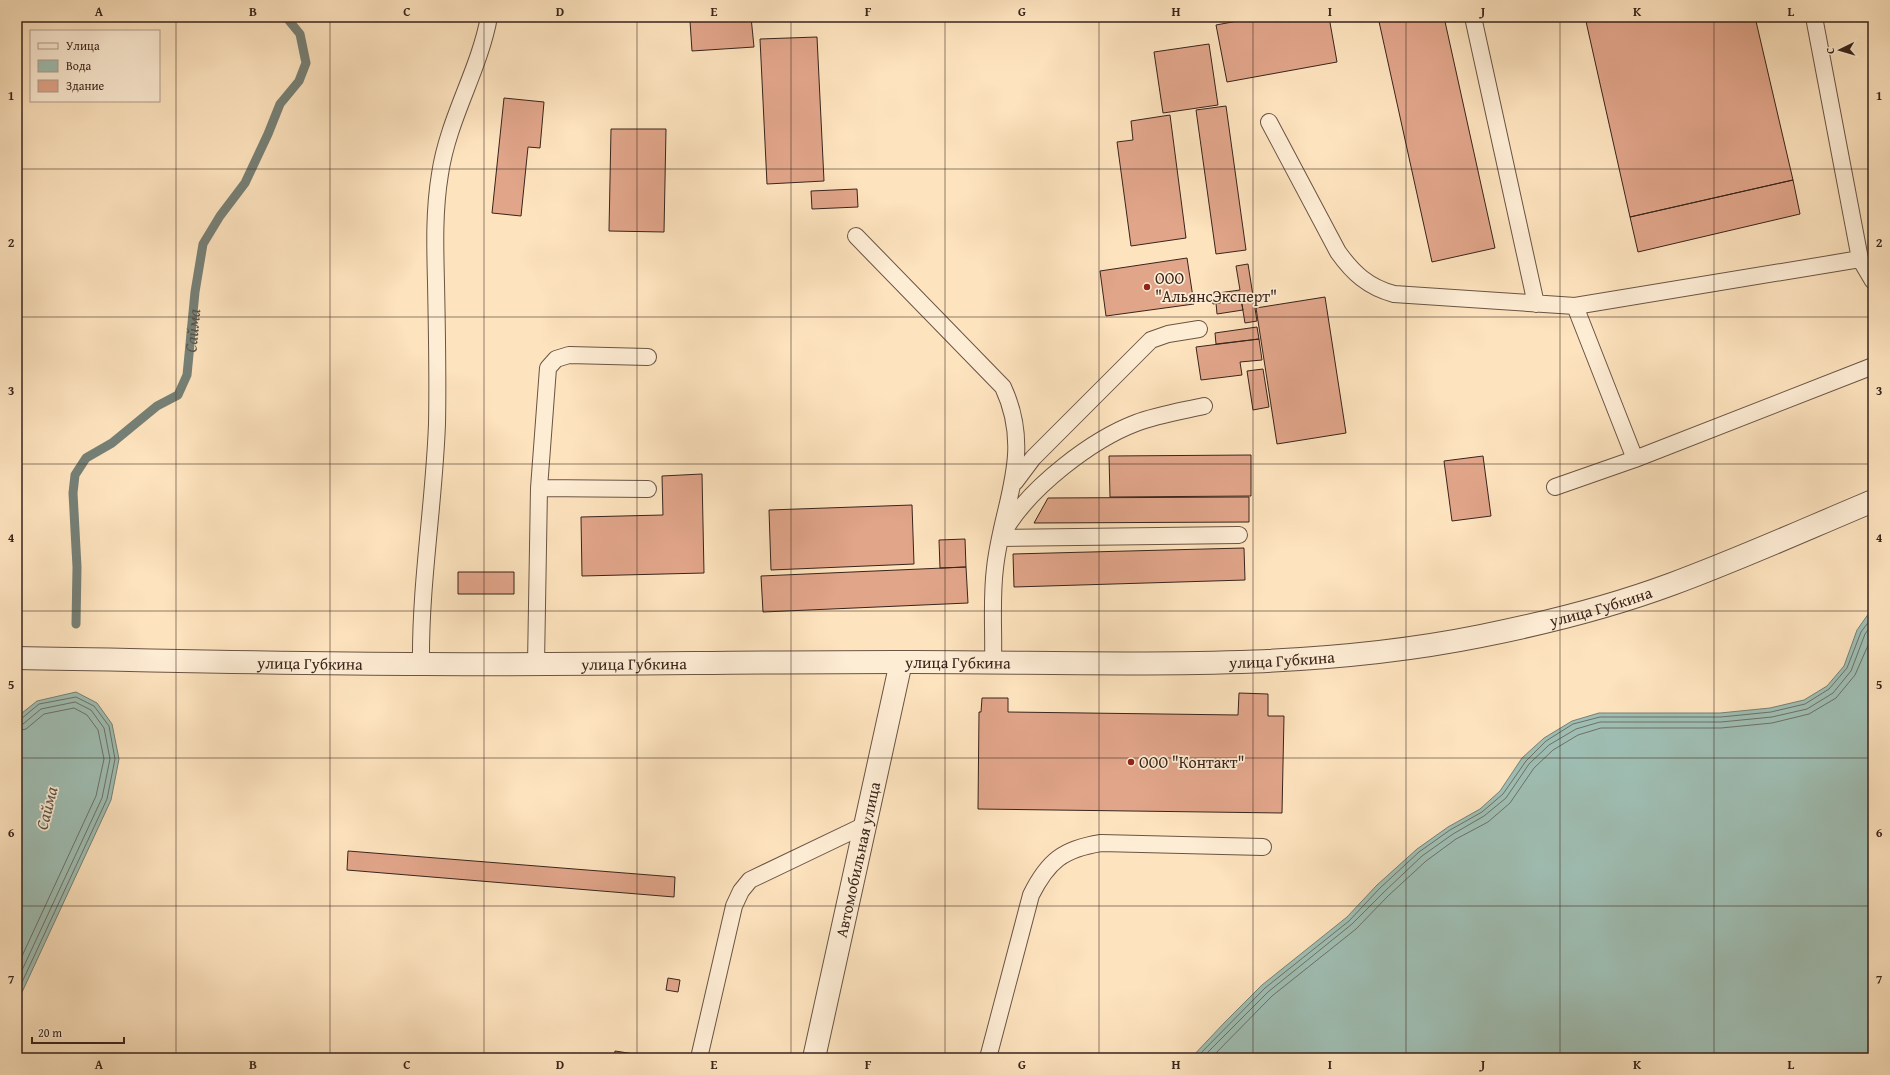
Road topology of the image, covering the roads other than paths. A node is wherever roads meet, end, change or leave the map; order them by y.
1 (489, 17) edge
2 (1473, 17) edge
3 (1814, 17) edge
4 (1268, 122) dead end
5 (856, 236) dead end
6 (1860, 259) junction
7 (1873, 281) edge
8 (1536, 304) junction
9 (1575, 306) junction
10 (1199, 329) dead end
11 (648, 357) dead end
12 (1873, 366) edge
13 (1204, 406) dead end
14 (1635, 459) junction
15 (1014, 483) junction
16 (1555, 487) dead end
17 (539, 488) junction
18 (648, 489) dead end
19 (1873, 501) edge
20 (1239, 535) dead end
21 (1000, 538) junction
22 (17, 658) edge
23 (901, 662) junction
24 (994, 662) junction
25 (421, 664) junction
26 (536, 664) junction
27 (865, 825) junction
28 (1263, 847) dead end
29 (699, 1058) edge
30 (814, 1058) edge
31 (988, 1058) edge

1 - 25 lane
2 - 8 lane
3 - 6 lane
4 - 8 lane
5 - 15 lane
6 - 7 lane
6 - 9 lane
8 - 9 lane
9 - 14 lane
10 - 15 lane
11 - 17 lane
12 - 14 lane
13 - 21 lane
14 - 16 lane
15 - 21 lane
17 - 18 lane
17 - 26 lane
19 - 24 street, улица Губкина
20 - 21 lane
21 - 24 lane
22 - 25 street, улица Губкина
23 - 24 street, улица Губкина
23 - 26 street, улица Губкина
23 - 27 street, Автомобильная улица
25 - 26 street, улица Губкина
27 - 29 lane
27 - 30 street, Автомобильная улица
28 - 31 lane

